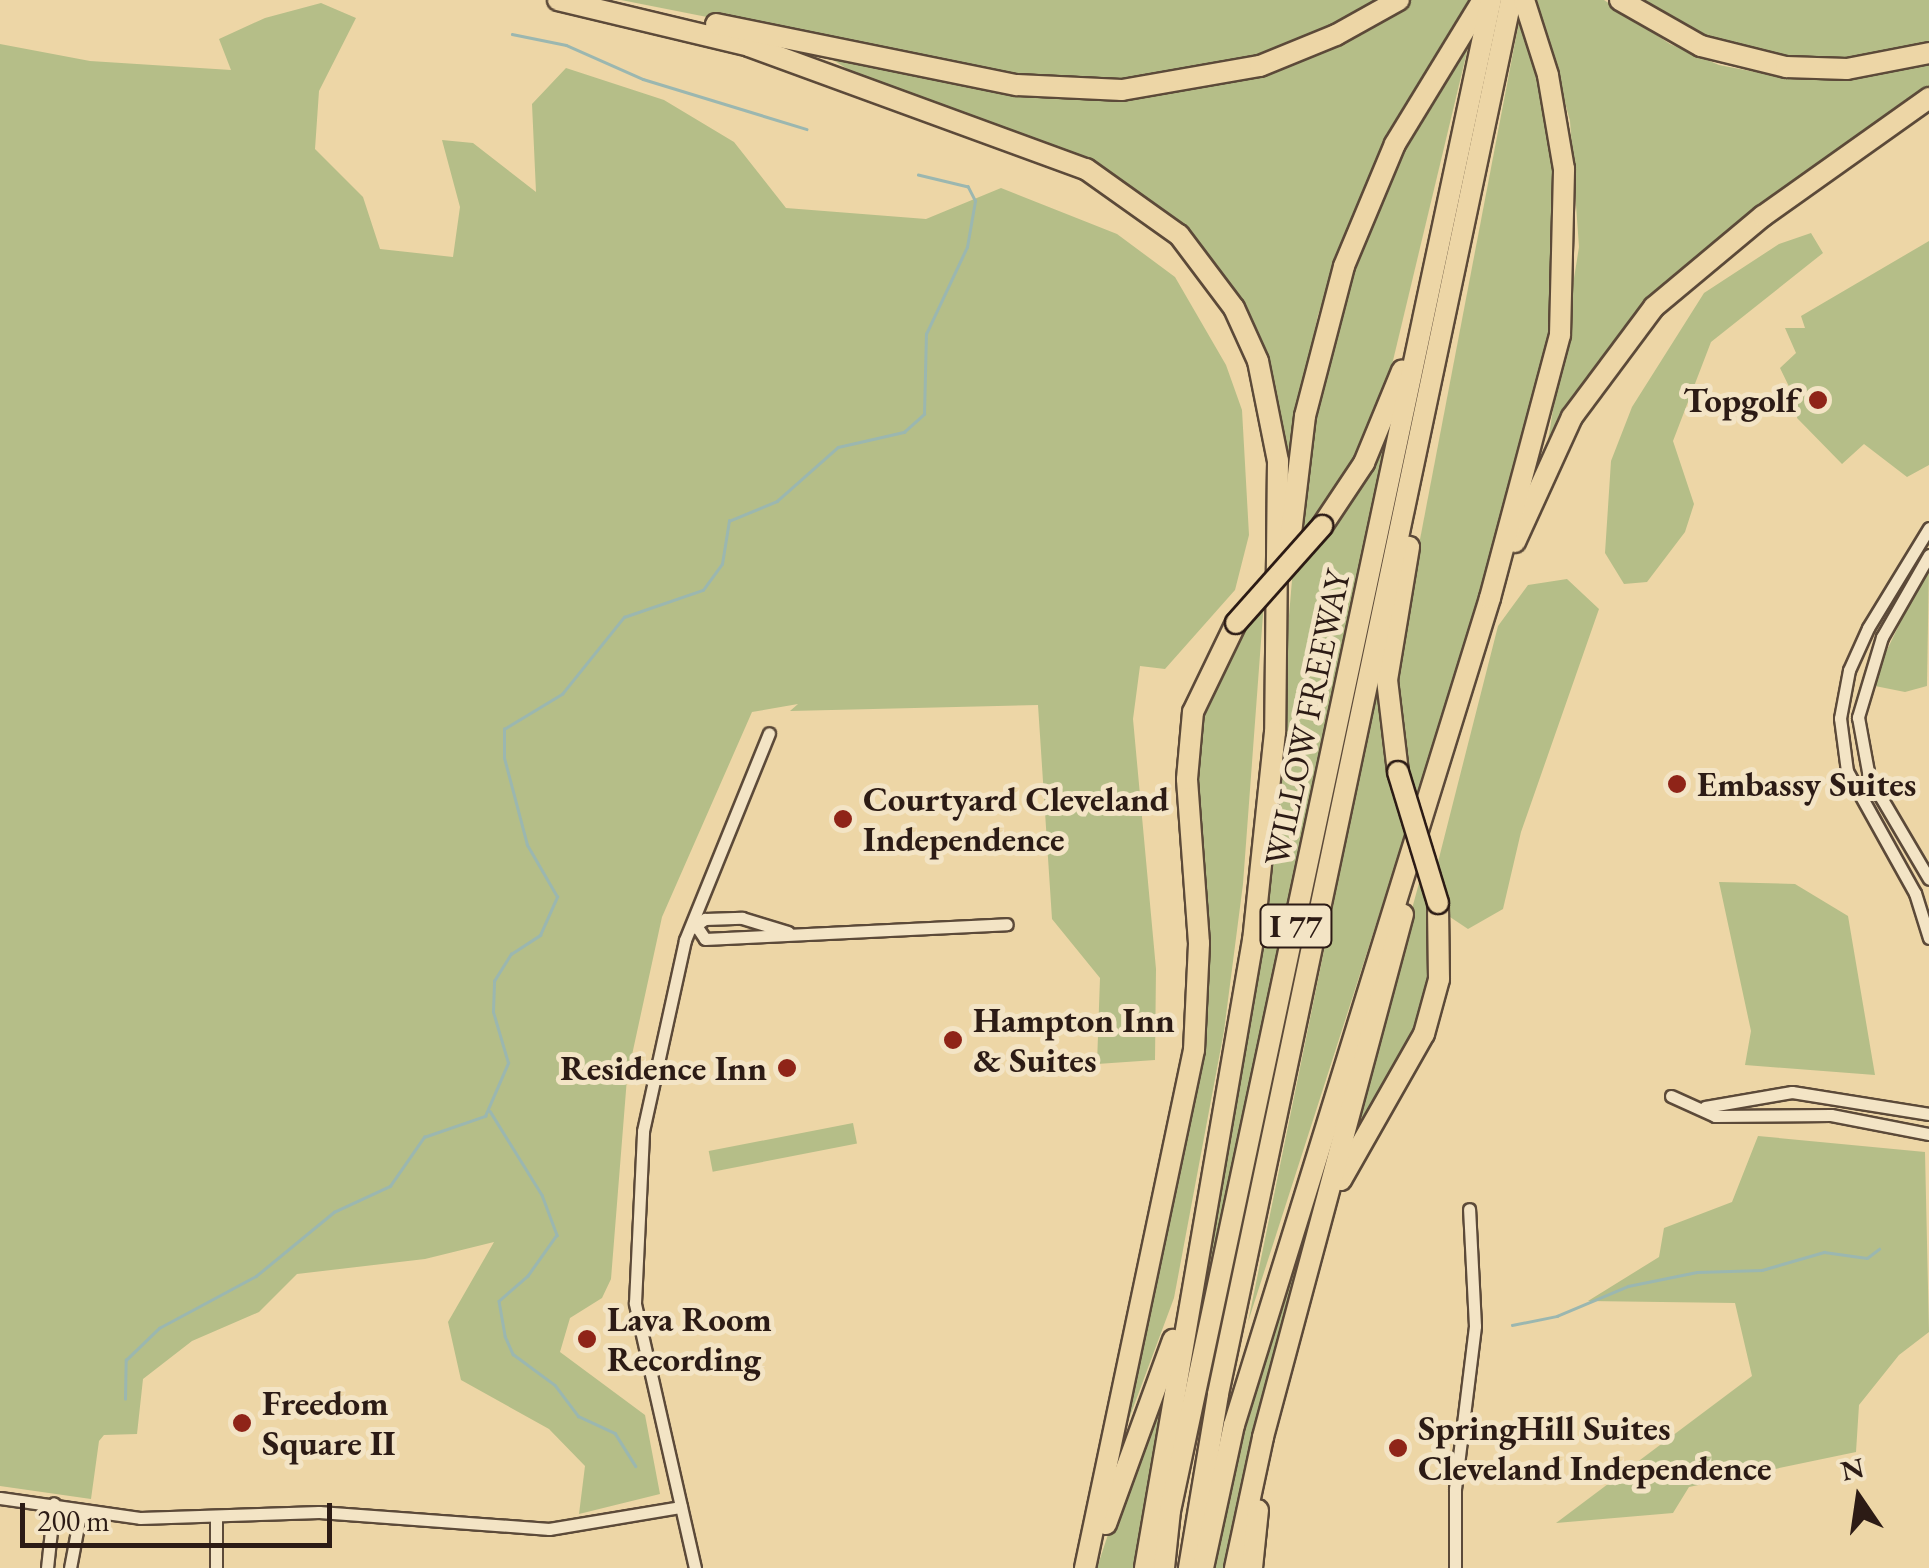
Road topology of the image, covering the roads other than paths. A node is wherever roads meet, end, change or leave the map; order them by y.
1 (562, 0) edge
2 (1399, 0) edge
3 (1483, 0) edge
4 (1491, 0) edge
5 (1511, 0) edge
6 (1524, 0) edge
7 (1620, 0) edge
8 (1929, 53) edge
9 (1929, 98) edge
10 (1474, 128) junction
11 (1430, 283) junction
12 (1418, 461) junction
13 (1929, 528) edge
14 (1929, 555) edge
15 (1490, 598) junction
16 (1862, 640) junction
17 (1878, 646) junction
18 (1274, 670) junction
19 (770, 733) dead end
20 (1431, 791) junction
21 (1929, 879) edge
22 (1007, 924) dead end
23 (693, 928) junction
24 (792, 934) junction
25 (1929, 938) edge
26 (1776, 1093) junction
27 (1671, 1096) dead end
28 (1705, 1107) junction
29 (1778, 1114) junction
30 (1929, 1114) edge
31 (1929, 1134) edge
32 (1469, 1208) dead end
33 (1202, 1232) junction
34 (1316, 1248) junction
35 (1279, 1387) junction
36 (0, 1498) edge
37 (54, 1503) junction
38 (681, 1507) junction
39 (81, 1510) junction
40 (216, 1516) junction
41 (47, 1568) edge
42 (70, 1568) edge
43 (216, 1568) edge
44 (694, 1568) edge
45 (1088, 1568) edge
46 (1145, 1568) edge
47 (1164, 1568) edge
48 (1190, 1568) edge
49 (1203, 1568) edge
50 (1235, 1568) edge
51 (1252, 1568) edge
52 (1454, 1568) edge

1 - 2 highway
1 - 18 highway
3 - 18 highway
4 - 10 highway, WILLOW FREEWAY / I 77
5 - 10 highway, WILLOW FREEWAY / I 77
6 - 15 highway
7 - 8 highway
9 - 15 highway
10 - 11 highway, WILLOW FREEWAY / I 77
10 - 12 highway, WILLOW FREEWAY / I 77
11 - 45 highway, bridge
11 - 47 highway, WILLOW FREEWAY / I 77
12 - 34 highway, bridge
12 - 48 highway, WILLOW FREEWAY / I 77
13 - 16 street
14 - 17 street
15 - 20 highway
16 - 17 street
16 - 25 street
17 - 21 street
18 - 33 highway
19 - 23 street
20 - 34 highway
20 - 49 highway
22 - 24 street
23 - 24 street
23 - 24 street
23 - 38 street
26 - 28 street
26 - 29 street
26 - 30 street
27 - 28 street
28 - 29 street
29 - 31 street
32 - 52 street
33 - 45 highway
33 - 46 highway
34 - 35 highway
35 - 50 highway
35 - 51 highway
36 - 37 street
37 - 39 street
37 - 41 street
38 - 40 street
38 - 44 street
39 - 40 street
39 - 42 street
40 - 43 street

